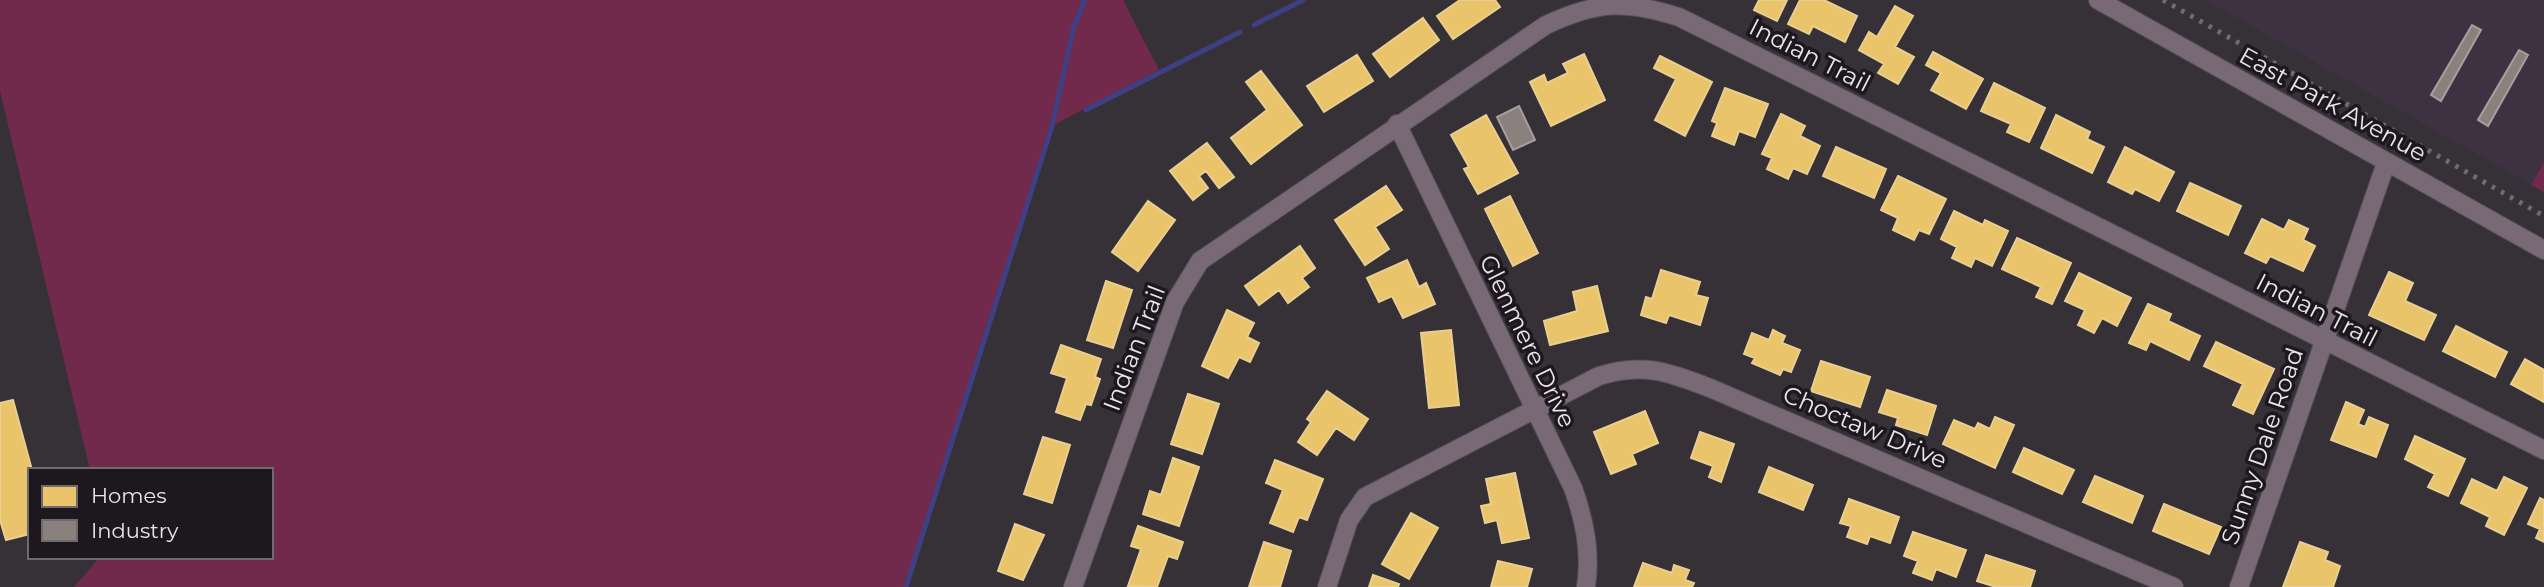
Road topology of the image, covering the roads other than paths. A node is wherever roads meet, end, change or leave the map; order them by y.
1 (2098, 0) edge
2 (1397, 124) junction
3 (2386, 163) junction
4 (2544, 250) edge
5 (2323, 341) junction
6 (1532, 408) junction
7 (2544, 450) edge
8 (1073, 587) edge
9 (1327, 587) edge
10 (1586, 587) edge
11 (2174, 587) edge
12 (2239, 587) edge

1 - 3 street, East Park Avenue
2 - 5 street, Indian Trail
2 - 6 street, Glenmere Drive
2 - 8 street, Indian Trail
3 - 4 street, East Park Avenue
3 - 5 street, Sunny Dale Road
5 - 7 street, Indian Trail
5 - 12 street, Sunny Dale Road
6 - 9 street, Choctaw Drive
6 - 10 street, Glenmere Drive
6 - 11 street, Choctaw Drive

